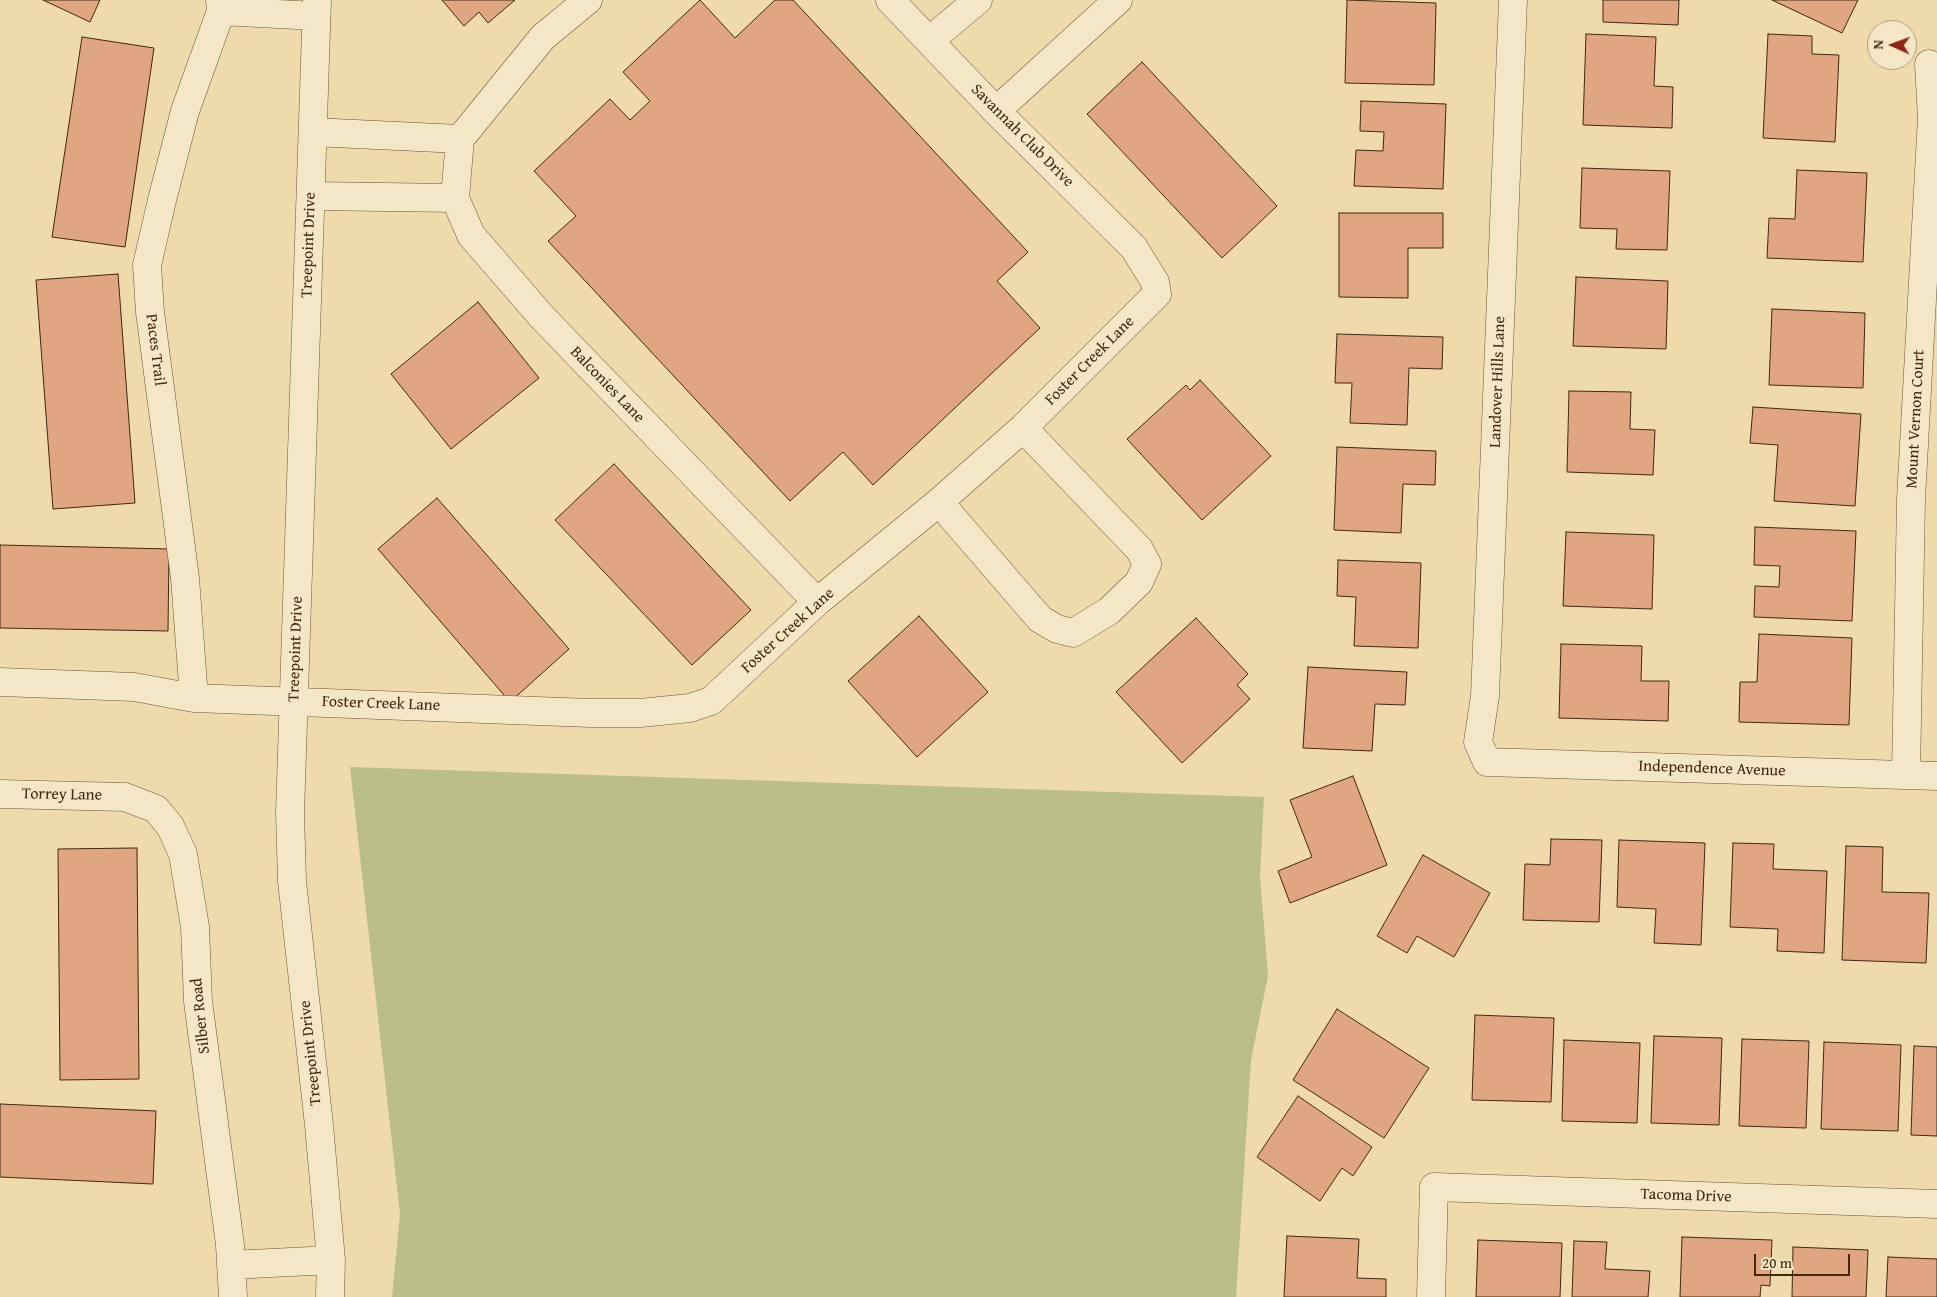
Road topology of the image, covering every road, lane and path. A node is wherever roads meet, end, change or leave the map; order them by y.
1 (588, 0) edge
2 (890, 0) edge
3 (978, 0) edge
4 (1118, 0) edge
5 (1513, 0) edge
6 (220, 6) edge
7 (317, 8) edge
8 (928, 41) junction
9 (1929, 64) dead end
10 (996, 111) junction
11 (313, 132) junction
12 (460, 139) junction
13 (311, 196) junction
14 (455, 198) junction
15 (1150, 274) joint
16 (1023, 428) junction
17 (939, 502) junction
18 (817, 602) junction
19 (0, 682) edge
20 (194, 698) junction
21 (294, 700) junction
22 (1487, 762) joint
23 (1906, 775) junction
24 (1937, 776) edge
25 (0, 794) edge
26 (125, 797) joint
27 (1937, 1204) edge
28 (331, 1260) junction
29 (231, 1265) junction
30 (233, 1297) edge
31 (330, 1297) edge
32 (1430, 1297) edge

1 - 12 street
2 - 8 street, Savannah Club Drive
3 - 8 street
4 - 10 street
5 - 22 street, Landover Hills Lane
6 - 7 street, Paces Trail
6 - 20 street, Paces Trail
7 - 11 street, Treepoint Drive
8 - 10 street, Savannah Club Drive
9 - 23 street, Mount Vernon Court
10 - 15 street, Savannah Club Drive
11 - 12 street
11 - 13 street, Treepoint Drive
12 - 14 street, Balconies Lane
13 - 14 street
13 - 21 street, Treepoint Drive
14 - 18 street, Balconies Lane
15 - 16 street, Foster Creek Lane
16 - 17 street, Foster Creek Lane
16 - 17 street
17 - 18 street, Foster Creek Lane
18 - 21 street, Foster Creek Lane
19 - 20 street
20 - 21 street
21 - 28 street, Treepoint Drive
22 - 23 street, Independence Avenue
23 - 24 street, Independence Avenue
25 - 26 street, Torrey Lane
26 - 29 street, Silber Road
27 - 32 street, Tacoma Drive
28 - 29 street
28 - 31 street, Treepoint Drive
29 - 30 street, Silber Road

